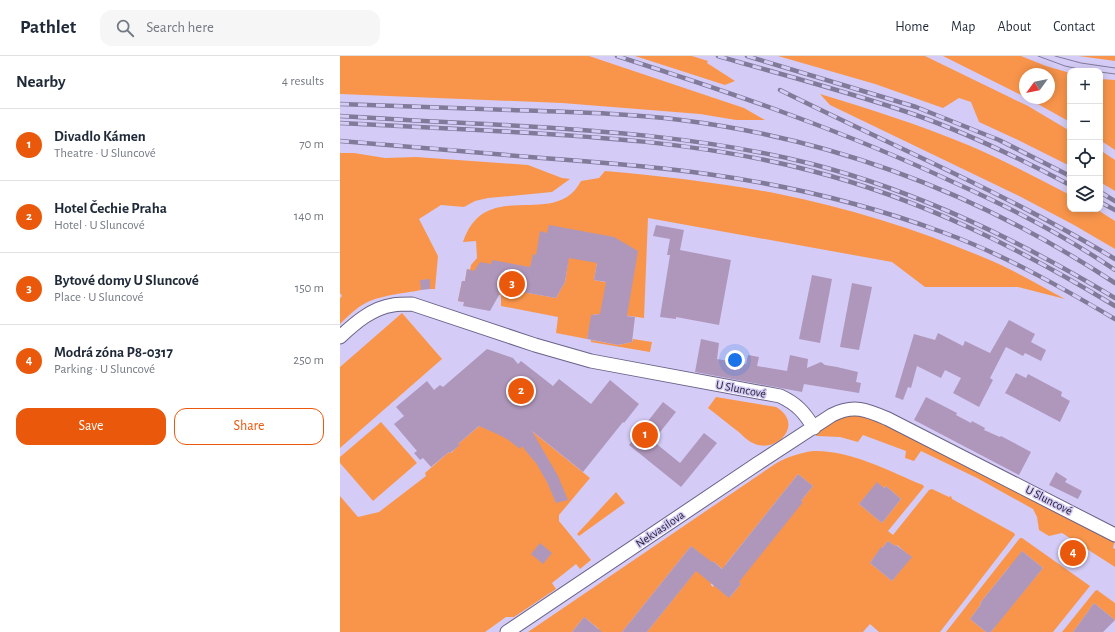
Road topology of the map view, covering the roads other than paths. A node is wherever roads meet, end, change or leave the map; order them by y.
1 (340, 336) edge
2 (814, 428) junction
3 (1115, 535) edge
4 (507, 632) edge

1 - 2 street, U Sluncové
2 - 3 street, U Sluncové
2 - 4 street, Nekvasilova

